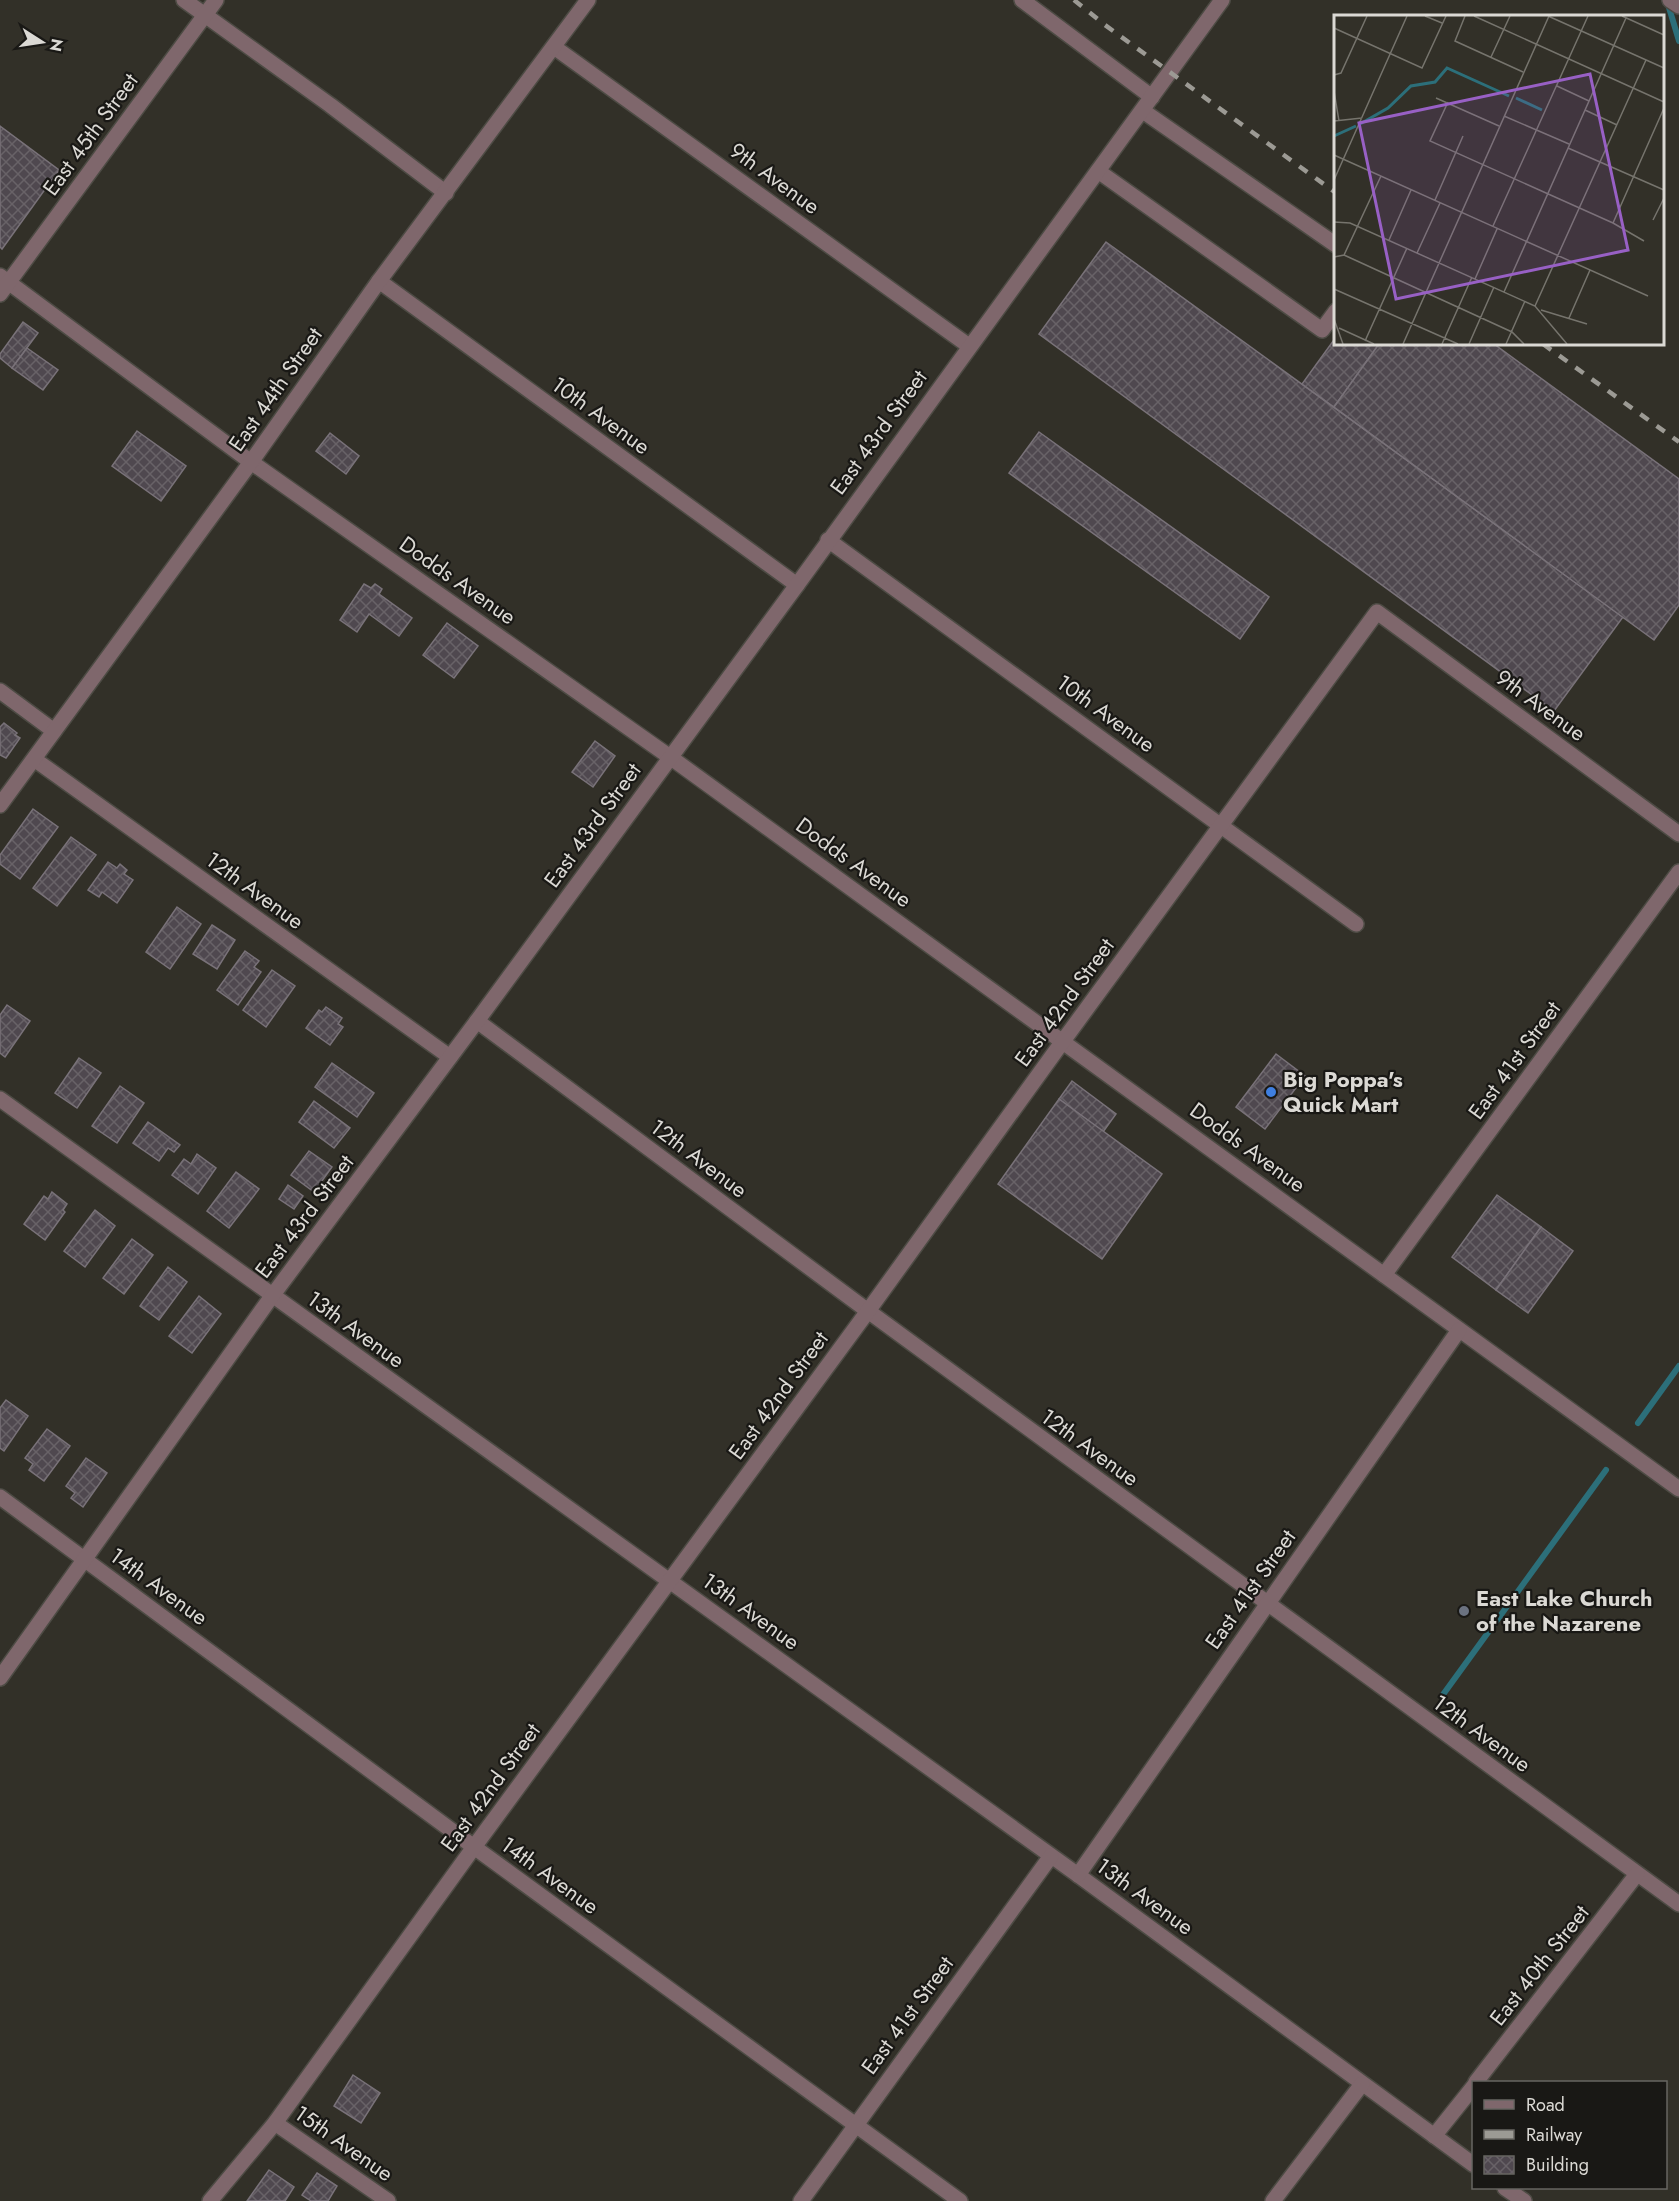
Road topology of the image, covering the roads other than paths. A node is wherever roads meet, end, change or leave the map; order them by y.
1 (184, 0) edge
2 (216, 0) edge
3 (588, 0) edge
4 (1022, 0) edge
5 (1222, 0) edge
6 (1670, 0) edge
7 (1679, 6) edge
8 (205, 15) junction
9 (554, 47) junction
10 (1152, 97) junction
11 (1143, 111) junction
12 (1098, 171) junction
13 (446, 193) junction
14 (1334, 244) edge
15 (379, 281) junction
16 (3, 284) edge
17 (1334, 312) edge
18 (969, 346) junction
19 (251, 462) junction
20 (828, 540) junction
21 (797, 585) junction
22 (1377, 612) joint
23 (0, 691) edge
24 (54, 731) junction
25 (670, 757) junction
26 (34, 759) junction
27 (0, 805) edge
28 (1222, 825) junction
29 (1679, 834) edge
30 (1679, 872) edge
31 (1356, 924) dead end
32 (477, 1021) junction
33 (1063, 1041) junction
34 (450, 1057) junction
35 (2, 1106) edge
36 (1384, 1275) junction
37 (272, 1296) junction
38 (868, 1311) junction
39 (1459, 1330) junction
40 (1679, 1490) edge
41 (0, 1497) edge
42 (85, 1560) junction
43 (670, 1581) junction
44 (1266, 1605) junction
45 (0, 1678) edge
46 (474, 1847) junction
47 (1051, 1856) junction
48 (1637, 1874) junction
49 (1078, 1875) junction
50 (1679, 1904) edge
51 (1477, 2081) edge
52 (1362, 2084) junction
53 (1472, 2088) edge
54 (275, 2123) junction
55 (856, 2125) junction
56 (1434, 2136) junction
57 (1472, 2164) edge
58 (1508, 2189) edge
59 (210, 2201) edge
60 (388, 2201) edge
61 (801, 2201) edge
62 (960, 2201) edge
63 (1273, 2201) edge
64 (1524, 2201) edge

1 - 8 street
2 - 8 street, East 45th Street
3 - 9 street, East 44th Street
4 - 10 street
5 - 10 street, East 43rd Street
6 - 7 street
8 - 13 street
8 - 16 street, East 45th Street
9 - 13 street, East 44th Street
9 - 18 street, 9th Avenue
10 - 11 street, East 43rd Street
11 - 12 street, East 43rd Street
11 - 14 street
12 - 17 street
12 - 18 street, East 43rd Street
13 - 15 street, East 44th Street
15 - 19 street, East 44th Street
15 - 21 street, 10th Avenue
16 - 19 street, Dodds Avenue
18 - 20 street, East 43rd Street
19 - 24 street, East 44th Street
19 - 25 street, Dodds Avenue
20 - 21 street, East 43rd Street
20 - 28 street, 10th Avenue
21 - 25 street, East 43rd Street
22 - 28 street, East 42nd Street
22 - 29 street, 9th Avenue
23 - 24 street
24 - 26 street, East 44th Street
25 - 32 street, East 43rd Street
25 - 33 street, Dodds Avenue
26 - 27 street, East 44th Street
26 - 34 street, 12th Avenue
28 - 31 street, 10th Avenue
28 - 33 street, East 42nd Street
30 - 36 street, East 41st Street
32 - 34 street, East 43rd Street
32 - 38 street, 12th Avenue
33 - 36 street, Dodds Avenue
33 - 38 street, East 42nd Street
34 - 37 street, East 43rd Street
35 - 37 street, 13th Avenue
36 - 39 street, Dodds Avenue
37 - 42 street, East 43rd Street
37 - 43 street, 13th Avenue
38 - 43 street, East 42nd Street
38 - 44 street, 12th Avenue
39 - 40 street, Dodds Avenue
39 - 44 street, East 41st Street
41 - 42 street, 14th Avenue
42 - 45 street, East 43rd Street
42 - 46 street, 14th Avenue
43 - 46 street, East 42nd Street
43 - 47 street, 13th Avenue
44 - 48 street, 12th Avenue
44 - 49 street, East 41st Street
46 - 54 street, East 42nd Street
46 - 55 street, 14th Avenue
47 - 49 street, 13th Avenue
47 - 55 street, East 41st Street
48 - 50 street, 12th Avenue
48 - 51 street, East 40th Street
49 - 52 street, 13th Avenue
52 - 56 street, 13th Avenue
52 - 63 street
53 - 56 street, East 40th Street
54 - 59 street, East 42nd Street
54 - 60 street, 15th Avenue
55 - 61 street, East 41st Street
55 - 62 street, 14th Avenue
56 - 57 street, 13th Avenue
58 - 64 street

